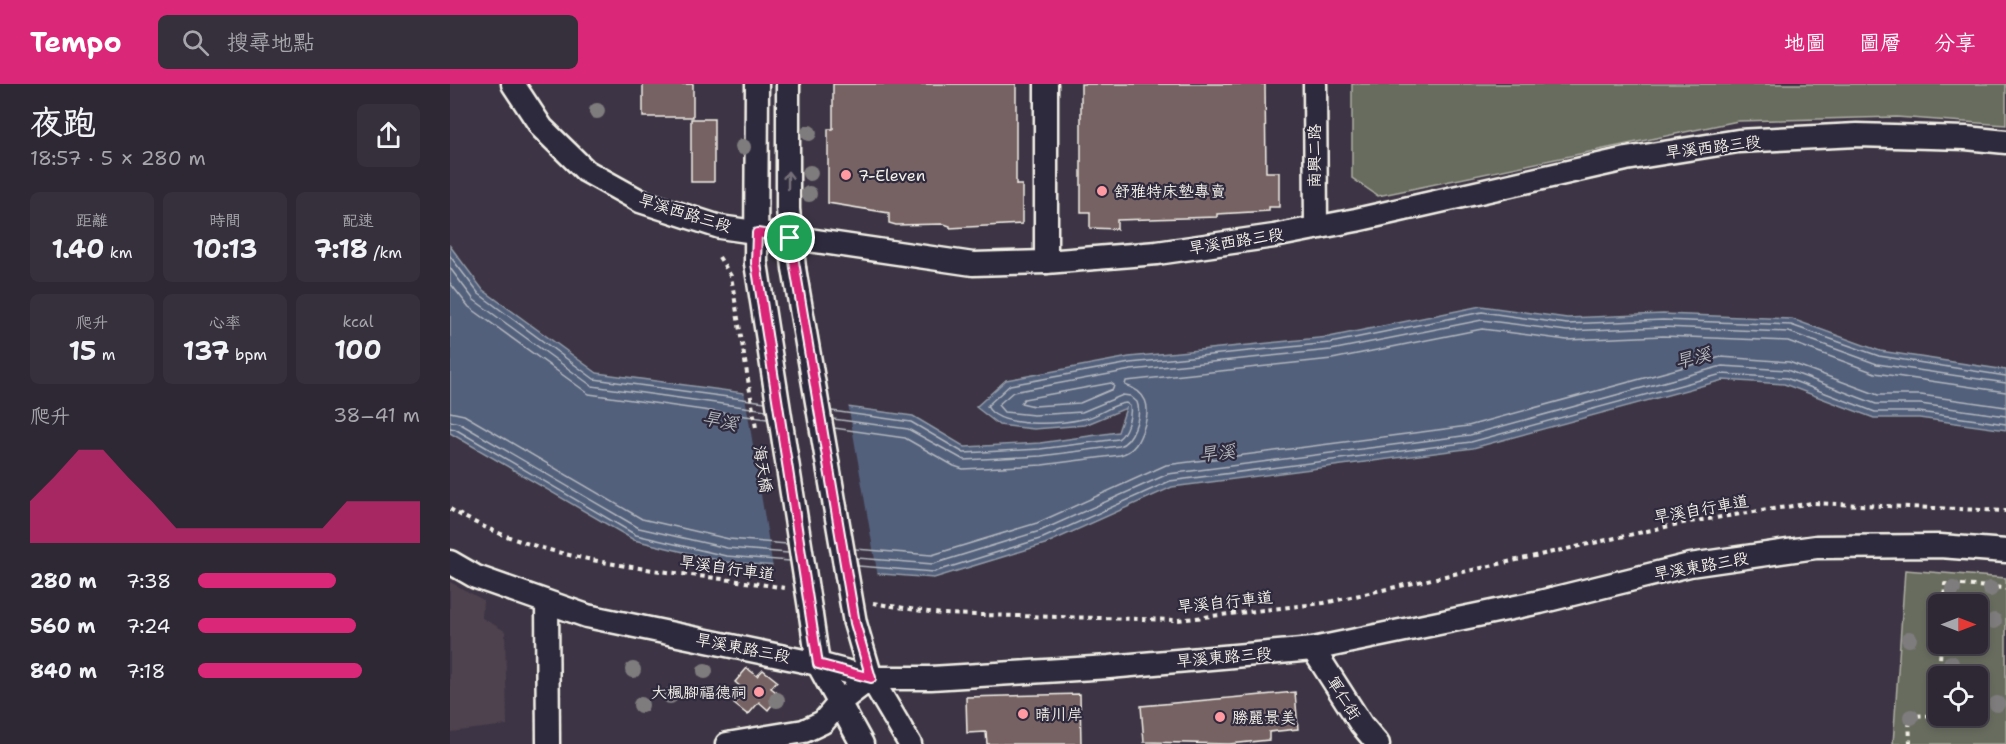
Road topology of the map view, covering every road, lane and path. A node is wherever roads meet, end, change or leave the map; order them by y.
1 (513, 84) edge
2 (758, 84) edge
3 (788, 84) edge
4 (1046, 84) edge
5 (1315, 84) edge
6 (2006, 142) edge
7 (1316, 227) junction
8 (757, 233) junction
9 (790, 238) junction
10 (719, 257) dead end
11 (1046, 262) junction
12 (758, 439) dead end
13 (450, 509) edge
14 (2006, 511) edge
15 (2006, 551) edge
16 (450, 562) edge
17 (782, 579) dead end
18 (2006, 588) edge
19 (1944, 594) edge
20 (864, 601) dead end
21 (547, 603) junction
22 (1313, 649) junction
23 (818, 664) junction
24 (871, 678) junction
25 (841, 701) junction
26 (1928, 715) edge
27 (767, 741) edge
28 (548, 744) edge
29 (727, 744) edge
30 (862, 744) edge
31 (910, 744) edge
32 (1378, 744) edge
33 (1910, 744) edge

1 - 8 street, 旱溪西路三段
2 - 8 street, 海天橋
9 -> 3 street
4 - 11 street
5 - 7 street, 南興二路
6 - 7 street, 旱溪西路三段
7 - 11 street, 旱溪西路三段
8 - 9 street, 旱溪西路三段
8 - 23 street, 海天橋, bridge
9 - 11 street, 旱溪西路三段
9 - 24 street, bridge
10 - 12 path, 海天橋, bridge
13 - 17 path, 旱溪自行車道
14 - 20 path, 旱溪自行車道
15 - 22 street, 旱溪東路三段
16 - 21 street, 旱溪東路三段
18 - 19 path
21 - 23 street, 旱溪東路三段
21 - 28 street
22 - 24 street, 旱溪東路三段
22 - 32 street, 軍仁街
23 - 24 street, 旱溪東路三段
23 - 25 street
24 - 25 street
24 - 31 street
25 - 27 street
25 - 30 street
26 - 33 path
27 - 29 street

